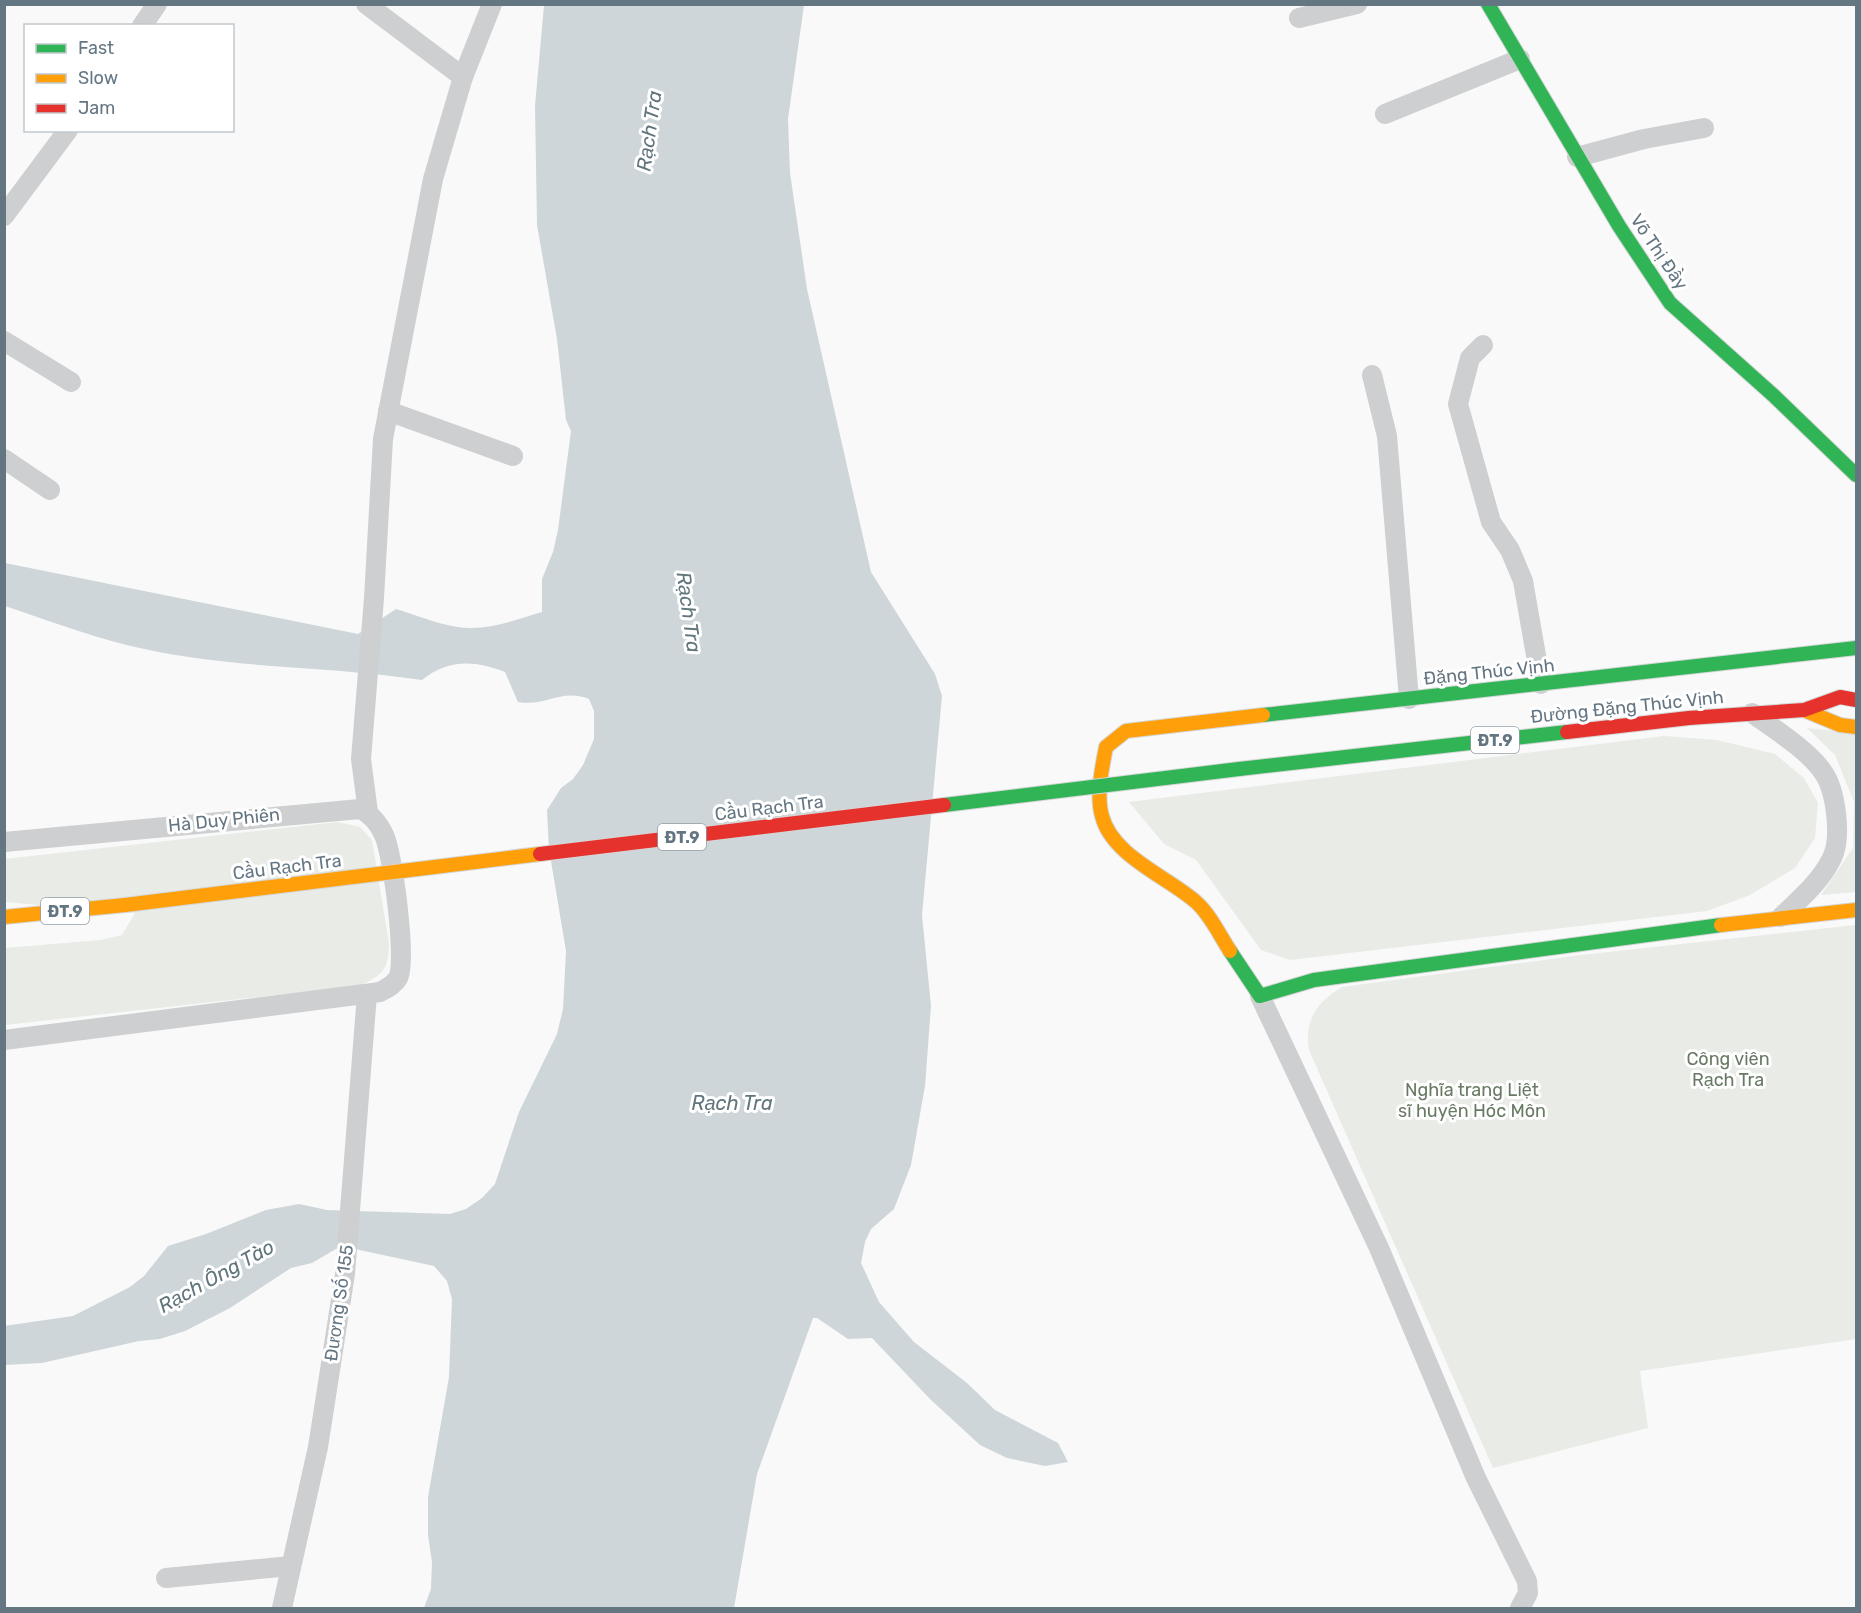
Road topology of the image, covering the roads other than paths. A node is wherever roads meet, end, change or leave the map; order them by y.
1 (157, 4) edge
2 (366, 4) edge
3 (492, 4) edge
4 (1357, 4) edge
5 (1488, 4) edge
6 (1299, 18) dead end
7 (143, 24) edge
8 (1520, 59) junction
9 (463, 78) junction
10 (1384, 114) dead end
11 (1704, 128) dead end
12 (67, 132) edge
13 (1578, 157) junction
14 (4, 216) edge
15 (4, 340) edge
16 (1483, 345) dead end
17 (1372, 375) dead end
18 (71, 382) dead end
19 (388, 411) junction
20 (513, 456) dead end
21 (4, 459) edge
22 (1857, 475) edge
23 (50, 490) dead end
24 (1857, 648) edge
25 (1541, 684) junction
26 (1857, 694) edge
27 (1840, 697) junction
28 (1409, 699) junction
29 (1857, 700) edge
30 (1804, 710) junction
31 (1752, 713) junction
32 (1857, 727) edge
33 (1239, 769) joint
34 (368, 812) junction
35 (4, 842) edge
36 (1857, 910) edge
37 (4, 917) edge
38 (1781, 917) junction
39 (367, 994) junction
40 (1260, 996) junction
41 (4, 1040) edge
42 (291, 1566) junction
43 (166, 1578) dead end
44 (282, 1608) edge
45 (1520, 1608) edge

1 - 7 street
2 - 9 street
3 - 9 street
4 - 6 street
5 - 8 street, Võ Thị Đầy
8 - 10 street
8 - 13 street, Võ Thị Đầy
9 - 19 street
11 - 13 street
12 - 14 street
13 - 22 street, Võ Thị Đầy
15 - 18 street
16 - 25 street
17 - 28 street
19 - 20 street
19 - 34 street
21 - 23 street
24 - 25 street, Đặng Thúc Vịnh
25 - 28 street, Đặng Thúc Vịnh
26 - 27 street
27 - 29 street, Đường Đặng Thúc Vịnh / ĐT.9
27 - 30 street, Đường Đặng Thúc Vịnh / ĐT.9
28 - 40 street, Đặng Thúc Vịnh
30 - 31 street, Đường Đặng Thúc Vịnh / ĐT.9
30 - 32 street, Đường Đặng Thúc Vịnh / ĐT.9
31 - 33 street, Đường Đặng Thúc Vịnh / ĐT.9
31 - 38 street
33 - 37 street, Cầu Rạch Tra / ĐT.9, bridge
34 - 35 street, Hà Duy Phiên
34 - 39 street
36 - 38 street
38 - 40 street
39 - 41 street
39 - 42 street, Đương Số 155
40 - 45 street
42 - 43 street
42 - 44 street, Đương Số 155

